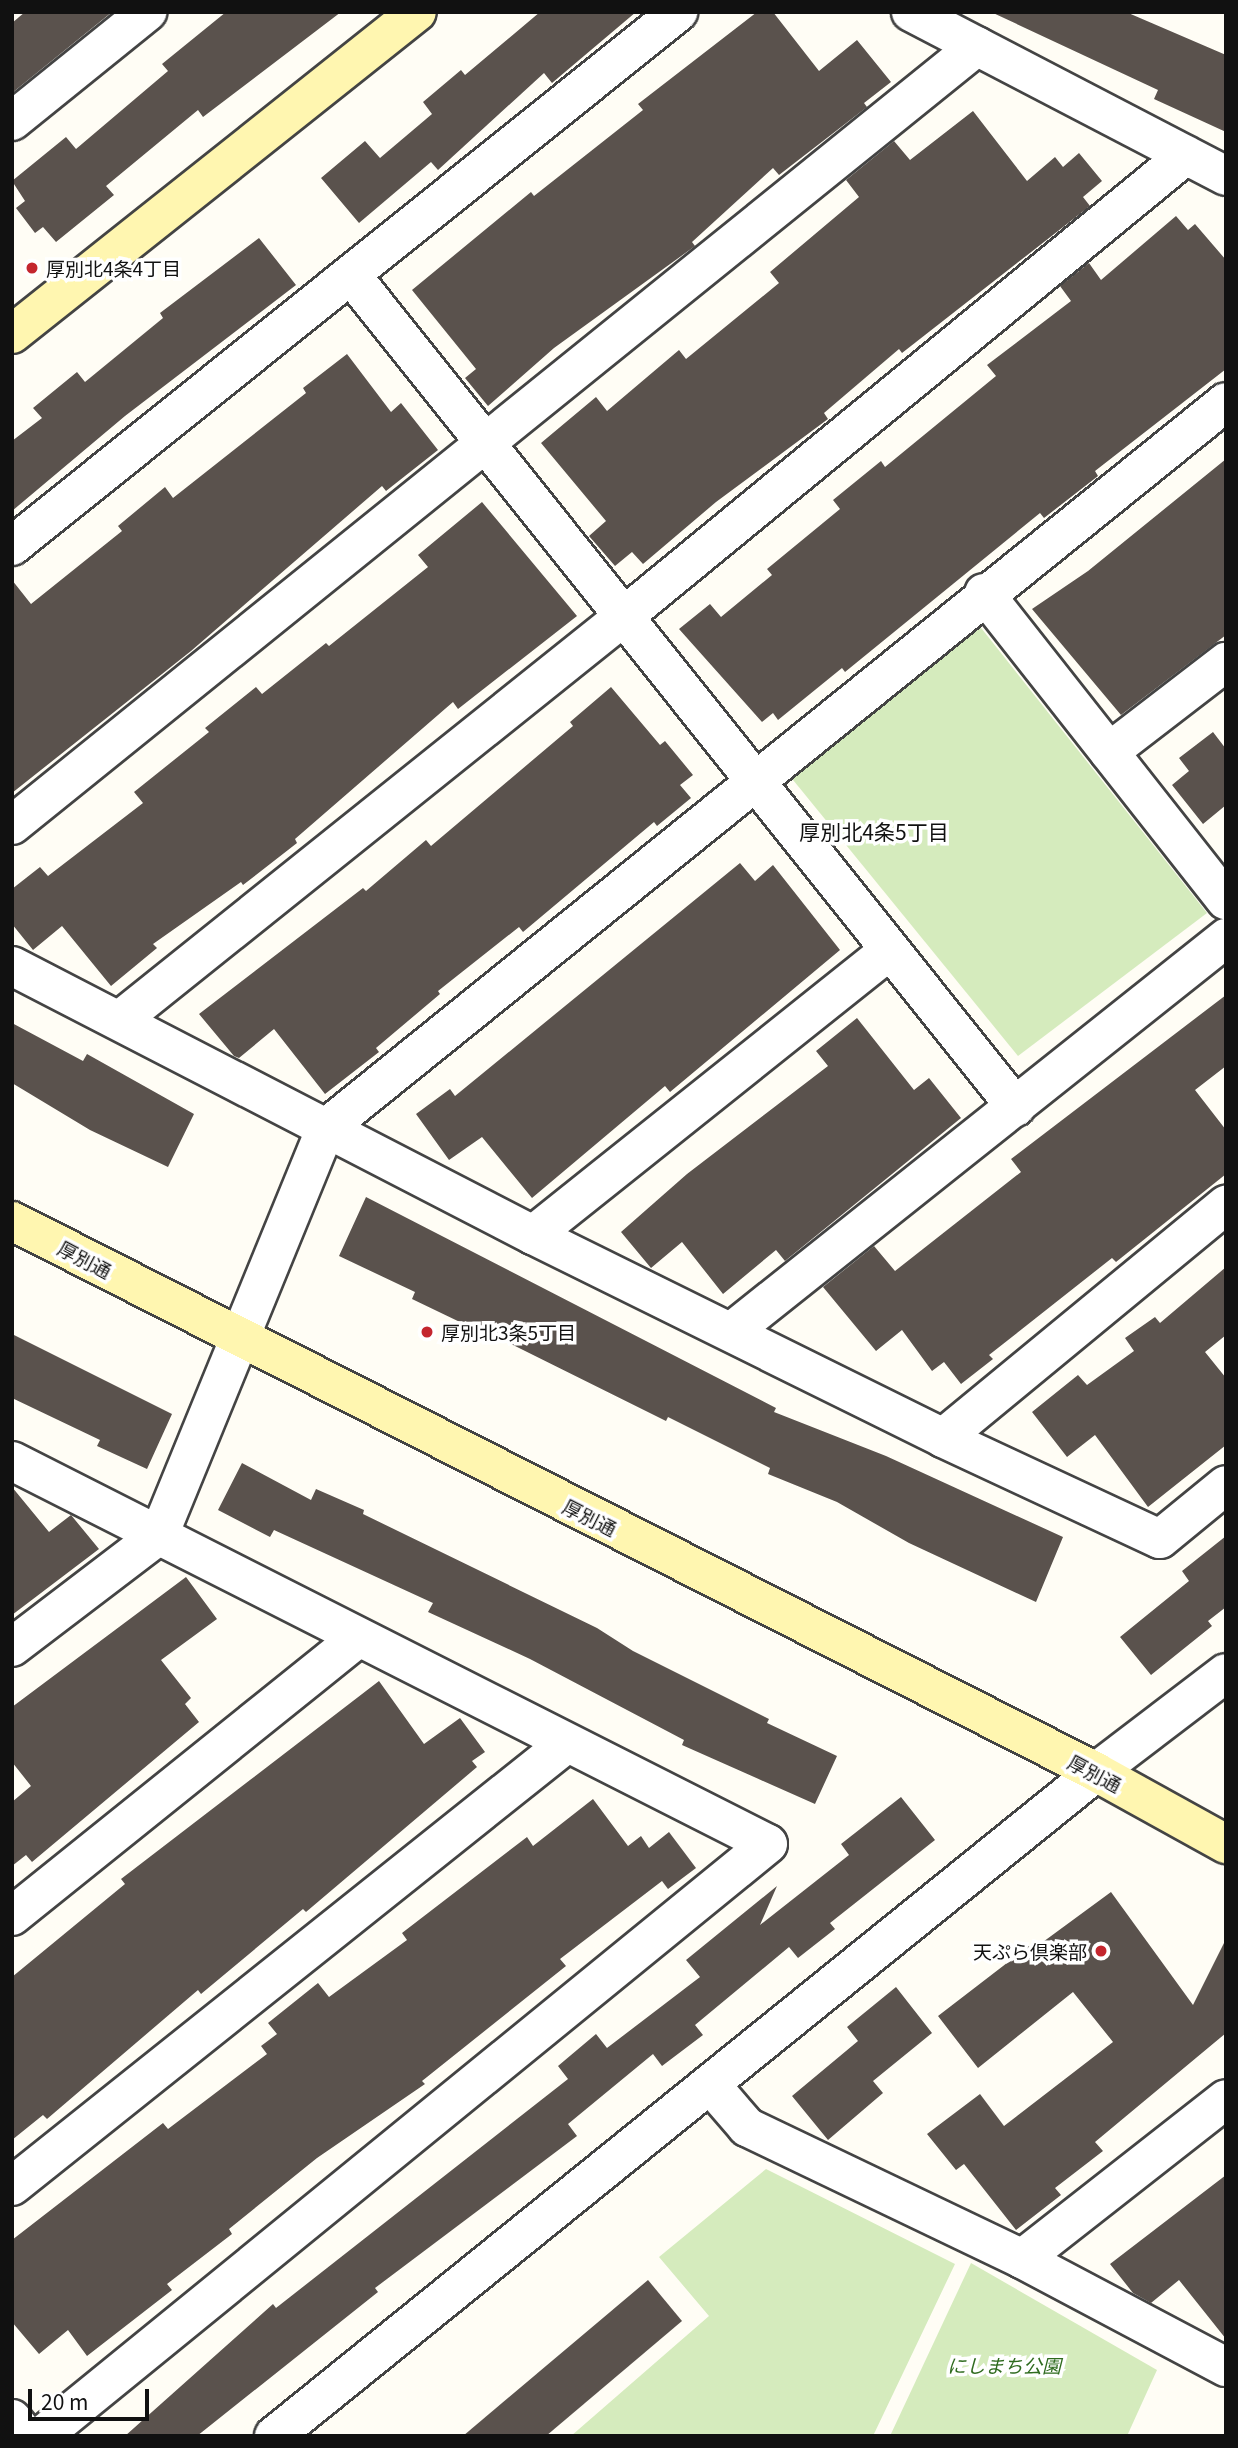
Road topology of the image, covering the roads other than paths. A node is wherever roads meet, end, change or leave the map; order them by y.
1 (146, 12) edge
2 (416, 12) edge
3 (678, 12) edge
4 (911, 12) edge
5 (977, 46) junction
6 (12, 121) edge
7 (1186, 155) junction
8 (1226, 176) edge
9 (351, 275) junction
10 (12, 334) edge
11 (1226, 402) edge
12 (484, 446) junction
13 (12, 546) edge
14 (984, 593) junction
15 (623, 617) junction
16 (1226, 662) edge
17 (1108, 752) junction
18 (757, 781) junction
19 (12, 825) edge
20 (1226, 900) edge
21 (1226, 938) edge
22 (889, 951) junction
23 (12, 966) edge
24 (120, 1020) junction
25 (1016, 1107) junction
26 (326, 1128) junction
27 (1226, 1205) edge
28 (12, 1222) edge
29 (533, 1235) junction
30 (731, 1332) junction
31 (238, 1339) junction
32 (943, 1438) junction
33 (12, 1461) edge
34 (1226, 1485) edge
35 (159, 1535) junction
36 (358, 1638) junction
37 (12, 1647) edge
38 (1226, 1673) edge
39 (567, 1743) junction
40 (1096, 1772) junction
41 (1226, 1844) edge
42 (12, 1916) edge
43 (710, 2084) junction
44 (1226, 2099) edge
45 (12, 2186) edge
46 (1022, 2259) junction
47 (1226, 2367) edge
48 (12, 2419) edge
49 (26, 2436) edge
50 (42, 2436) edge
51 (274, 2436) edge

1 - 6 street
2 - 10 main road
3 - 9 street
4 - 5 street
5 - 7 street
5 - 12 street
7 - 8 street
7 - 15 street
9 - 12 street
9 - 13 street
11 - 14 street
12 - 15 street
12 - 19 street
14 - 17 street
14 - 18 street
15 - 18 street
15 - 24 street
16 - 17 street
17 - 20 street
18 - 22 street
18 - 26 street
21 - 25 street
22 - 25 street
22 - 29 street
23 - 24 street
24 - 26 street
25 - 30 street
26 - 29 street
26 - 31 street
27 - 32 street
28 - 31 main road, 厚別通
29 - 30 street
30 - 32 street
31 - 35 street
31 - 40 main road, 厚別通
32 - 34 street
33 - 35 street
35 - 36 street
35 - 37 street
36 - 39 street
36 - 42 street
38 - 40 street
39 - 45 street
39 - 50 street
40 - 41 main road, 厚別通
40 - 43 street
43 - 46 street
43 - 51 street
44 - 46 street
46 - 47 street
48 - 49 street

